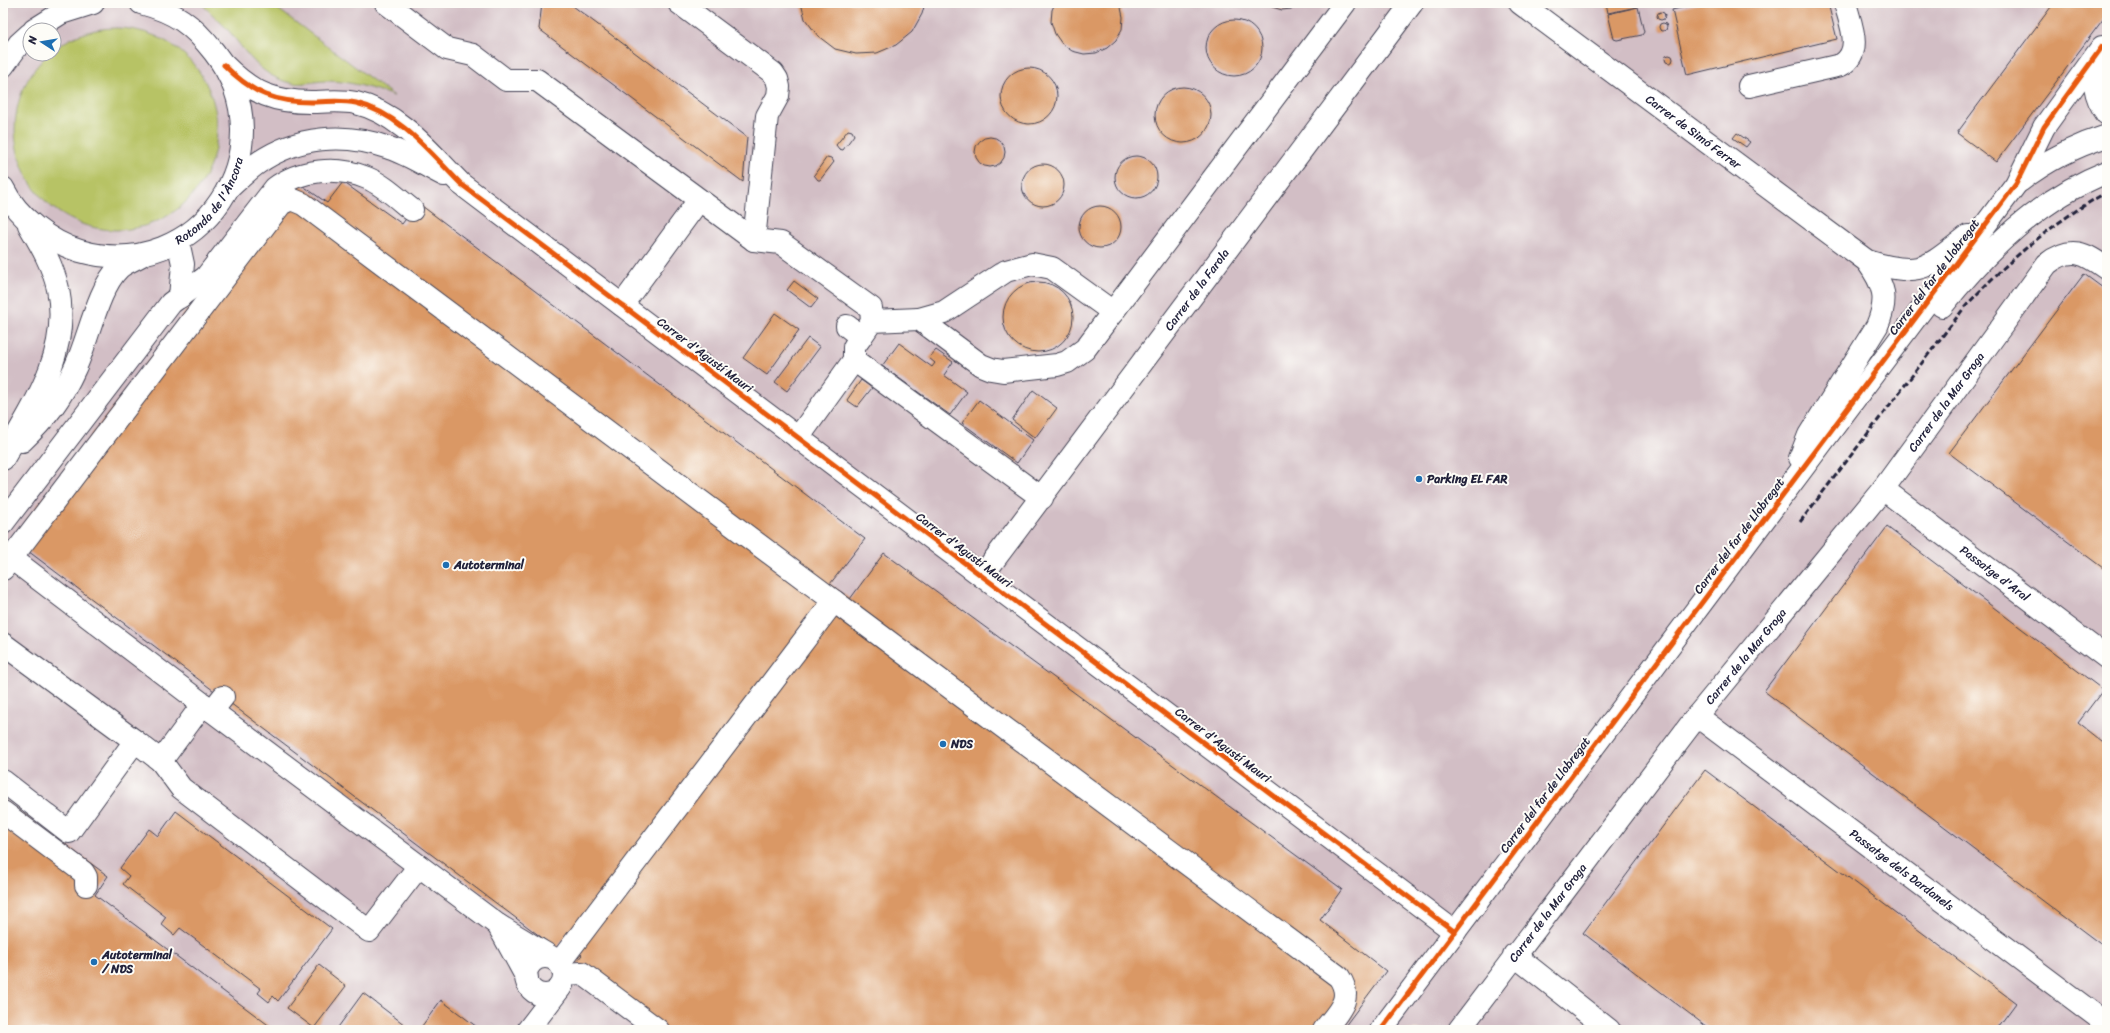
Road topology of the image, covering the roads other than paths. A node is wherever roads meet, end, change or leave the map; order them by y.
1 (93, 3) edge
2 (140, 3) edge
3 (177, 3) edge
4 (386, 3) edge
5 (679, 3) edge
6 (1345, 3) edge
7 (1412, 3) edge
8 (1520, 3) edge
9 (1845, 3) edge
10 (66, 8) edge
11 (47, 22) edge
12 (187, 23) junction
13 (22, 41) edge
14 (2105, 44) edge
15 (224, 65) junction
16 (3, 66) edge
17 (1749, 86) dead end
18 (2107, 114) edge
19 (2107, 136) edge
20 (2107, 172) edge
21 (461, 184) junction
22 (2016, 184) junction
23 (230, 187) junction
24 (4, 190) edge
25 (699, 200) junction
26 (412, 210) dead end
27 (22, 214) junction
28 (1989, 220) junction
29 (754, 240) junction
30 (178, 241) junction
31 (145, 254) junction
32 (1868, 261) junction
33 (2107, 269) edge
34 (180, 297) junction
35 (622, 305) junction
36 (1113, 312) junction
37 (919, 318) junction
38 (860, 328) junction
39 (854, 360) junction
40 (798, 438) junction
41 (1819, 446) junction
42 (3, 460) edge
43 (1791, 483) junction
44 (1883, 489) junction
45 (1042, 498) junction
46 (3, 523) edge
47 (7, 563) edge
48 (982, 576) junction
49 (834, 601) junction
50 (3, 644) edge
51 (2107, 658) edge
52 (212, 704) junction
53 (1697, 716) junction
54 (135, 741) junction
55 (160, 761) junction
56 (3, 781) edge
57 (3, 812) edge
58 (419, 866) junction
59 (86, 885) dead end
60 (498, 924) junction
61 (1455, 932) junction
62 (1514, 955) junction
63 (560, 971) junction
64 (527, 981) junction
65 (2107, 1024) edge
66 (531, 1027) edge
67 (658, 1030) edge
68 (1324, 1030) edge
69 (1381, 1030) edge
70 (1459, 1030) edge
71 (1609, 1030) edge

1 - 10 street
2 - 12 street, Rotonda de l'Àncora
3 - 12 street
4 - 25 street
5 - 29 street
6 - 36 street
7 - 45 street, Carrer de la Farola
8 - 32 street, Carrer de Simó Ferrer
9 - 17 street
10 - 11 street
12 - 15 street, Rotonda de l'Àncora
13 - 16 street
14 - 18 street, Carrer del far de Llobregat
14 - 22 street, Carrer del far de Llobregat
15 - 21 street
15 - 23 street, Rotonda de l'Àncora
19 - 22 street
20 - 41 street
21 - 23 street
21 - 35 street, Carrer d'Agustí Mauri
22 - 28 street, Carrer del far de Llobregat
23 - 30 street, Rotonda de l'Àncora
24 - 27 street, Rotonda de l'Àncora
25 - 29 street
25 - 35 street
26 - 34 street
27 - 31 street, Rotonda de l'Àncora
27 - 42 street
28 - 32 street
28 - 41 street, Carrer del far de Llobregat
29 - 38 street
30 - 31 street, Rotonda de l'Àncora
30 - 34 street
31 - 42 street
32 - 43 street
33 - 44 street, Carrer de la Mar Groga
34 - 46 street
35 - 40 street, Carrer d'Agustí Mauri
36 - 37 street
36 - 37 street
37 - 38 street
38 - 39 street
39 - 40 street
39 - 45 street
40 - 48 street, Carrer d'Agustí Mauri
41 - 43 street, Carrer del far de Llobregat
43 - 61 street, Carrer del far de Llobregat
44 - 51 street, Passatge d'Aral
44 - 53 street, Carrer de la Mar Groga
45 - 48 street, Carrer de la Farola
47 - 49 street
47 - 52 street
48 - 61 street, Carrer d'Agustí Mauri
49 - 63 street
49 - 68 street
50 - 54 street
52 - 55 street
52 - 58 street
53 - 62 street, Carrer de la Mar Groga
53 - 65 street, Passatge dels Dardanels
54 - 55 street
54 - 56 street
55 - 58 street
57 - 59 street
58 - 60 street
60 - 63 street
60 - 64 street
61 - 69 street, Carrer del far de Llobregat
62 - 70 street, Carrer de la Mar Groga
62 - 71 street
63 - 64 street
63 - 64 street
63 - 66 street
63 - 67 street
64 - 66 street

